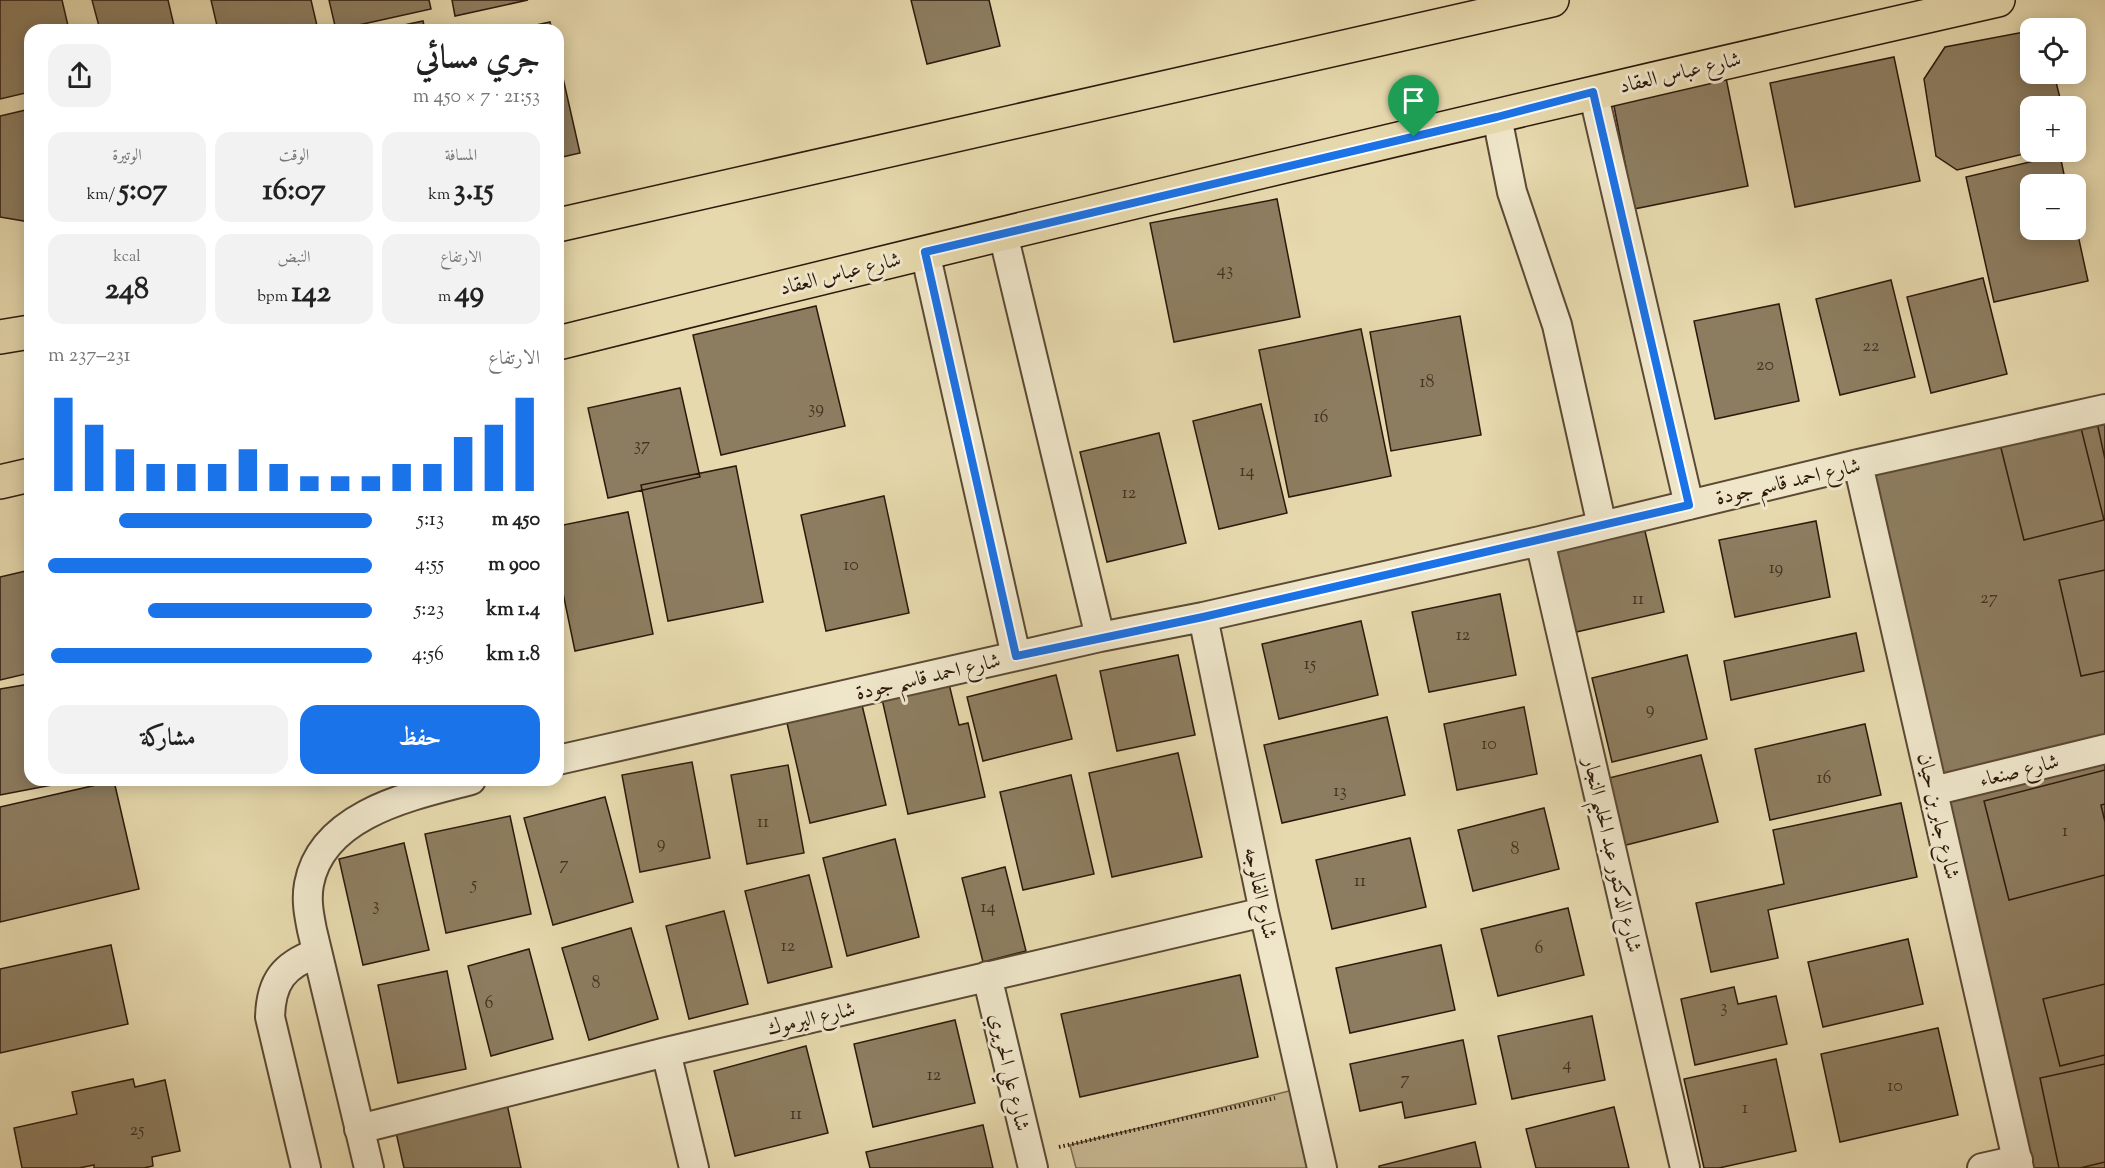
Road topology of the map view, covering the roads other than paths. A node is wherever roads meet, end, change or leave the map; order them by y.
1 (1552, 0) edge
2 (1998, 0) edge
3 (1593, 92) junction
4 (1497, 117) junction
5 (564, 224) edge
6 (1003, 234) junction
7 (925, 252) junction
8 (24, 333) edge
9 (0, 337) edge
10 (564, 342) edge
11 (2105, 409) edge
12 (1858, 464) junction
13 (24, 476) edge
14 (0, 482) edge
15 (1689, 505) junction
16 (1602, 526) junction
17 (1540, 541) junction
18 (1203, 617) junction
19 (1100, 637) junction
20 (1016, 656) junction
21 (2105, 749) edge
22 (564, 759) edge
23 (418, 787) edge
24 (1933, 791) junction
25 (1264, 912) junction
26 (317, 953) junction
27 (987, 976) junction
28 (666, 1052) junction
29 (359, 1129) junction
30 (1031, 1161) edge
31 (2018, 1164) edge
32 (306, 1168) edge
33 (369, 1168) edge
34 (694, 1168) edge
35 (1322, 1168) edge
36 (1685, 1168) edge
37 (1982, 1168) edge

1 - 5 main road
2 - 3 main road, شارع عباس العقاد
3 - 4 main road, شارع عباس العقاد
3 - 15 street
4 - 6 main road, شارع عباس العقاد
4 - 16 street
6 - 7 main road, شارع عباس العقاد
6 - 19 street
7 - 10 main road, شارع عباس العقاد
7 - 20 street
8 - 9 main road
11 - 12 street, شارع احمد قاسم جودة
12 - 15 street, شارع احمد قاسم جودة
12 - 24 street, شارع جابر بن حيان
13 - 14 main road
15 - 16 street, شارع احمد قاسم جودة
16 - 17 street, شارع احمد قاسم جودة
17 - 18 street, شارع احمد قاسم جودة
17 - 36 street, شارع الدكتور عبد الحليم النجار
18 - 19 street, شارع احمد قاسم جودة
18 - 25 street, شارع الفالوجه
19 - 20 street, شارع احمد قاسم جودة
20 - 22 street, شارع احمد قاسم جودة
21 - 24 street, شارع صنعاء
23 - 26 street
24 - 31 street, شارع جابر بن حيان
25 - 27 street, شارع اليرموك
25 - 35 street, شارع الفالوجه
26 - 29 street
26 - 32 street
27 - 28 street, شارع اليرموك
27 - 30 street, شارع علي الحريري
28 - 29 street, شارع اليرموك
28 - 34 street
29 - 33 street
31 - 37 street

